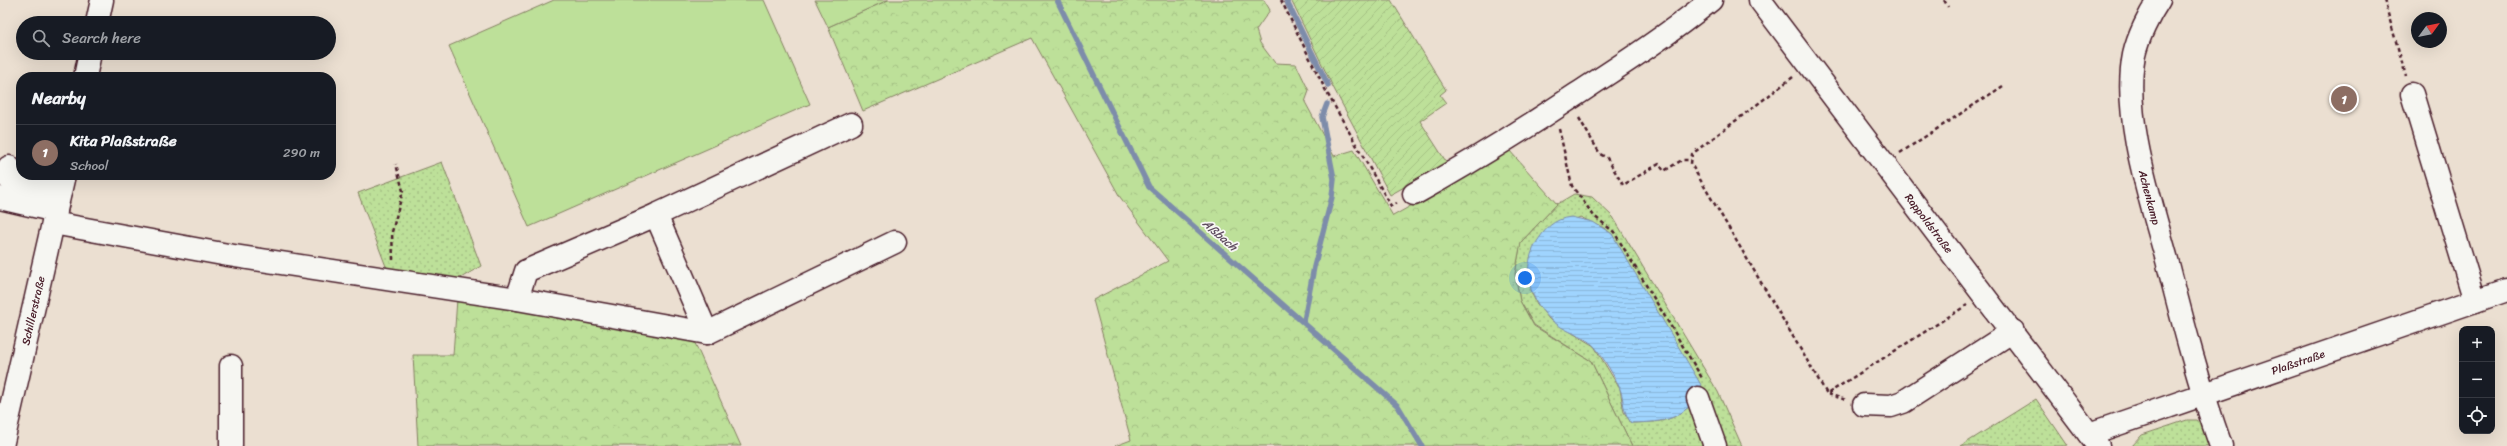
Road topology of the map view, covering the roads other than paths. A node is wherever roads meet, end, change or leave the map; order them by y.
1 (102, 0) edge
2 (1711, 0) edge
3 (1760, 0) edge
4 (2158, 0) edge
5 (99, 16) edge
6 (89, 60) edge
7 (86, 72) edge
8 (2412, 94) road end
9 (851, 124) dead end
10 (9, 167) dead end
11 (1414, 194) road end
12 (0, 198) edge
13 (58, 200) edge
14 (656, 215) junction
15 (895, 242) dead end
16 (2507, 290) edge
17 (517, 299) junction
18 (2475, 301) junction
19 (2013, 331) junction
20 (707, 333) junction
21 (231, 366) dead end
22 (1700, 388) road end
23 (2203, 395) junction
24 (1864, 405) dead end
25 (2094, 440) edge
26 (2, 446) edge
27 (231, 446) edge
28 (1715, 446) edge
29 (2222, 446) edge

1 - 5 street
2 - 11 street
3 - 19 street, Rappoldstraße
4 - 23 street, Achenkamp
6 - 7 street
8 - 18 street
9 - 14 street
10 - 13 street
12 - 13 street
13 - 17 street
13 - 26 street, Schillerstraße
14 - 17 street
14 - 20 street
15 - 20 street
16 - 18 street, Plaßstraße
17 - 20 street
18 - 23 street, Plaßstraße
19 - 24 street
19 - 25 street, Rappoldstraße
21 - 27 street
22 - 28 street
23 - 25 street, Plaßstraße
23 - 29 street, Achenkamp

